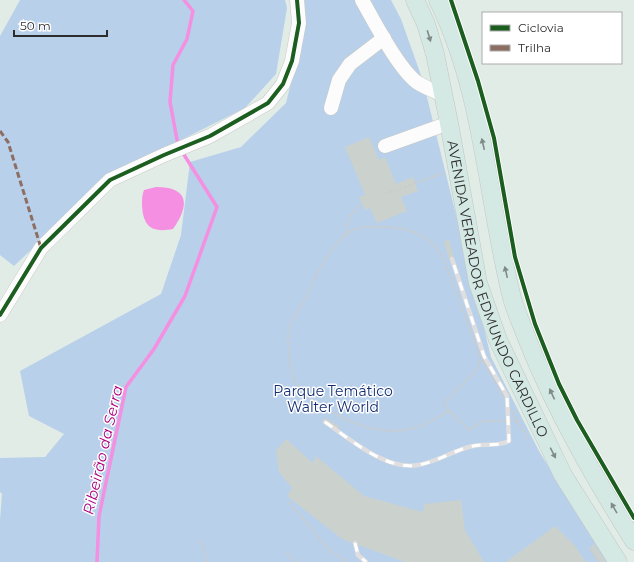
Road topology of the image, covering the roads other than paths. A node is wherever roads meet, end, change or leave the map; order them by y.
1 (297, 0) edge
2 (362, 0) edge
3 (415, 0) edge
4 (438, 0) edge
5 (384, 38) junction
6 (443, 95) junction
7 (331, 108) dead end
8 (449, 123) junction
9 (385, 146) dead end
10 (0, 315) edge
11 (634, 541) edge
12 (618, 562) edge

1 - 10 street
2 - 5 street
3 -> 6 main road, AVENIDA VEREADOR EDMUNDO CARDILLO
11 -> 4 main road, AVENIDA VEREADOR EDMUNDO CARDILLO
5 - 6 street
5 - 7 street
6 - 8 main road, AVENIDA VEREADOR EDMUNDO CARDILLO
8 - 9 street
8 -> 12 main road, AVENIDA VEREADOR EDMUNDO CARDILLO

